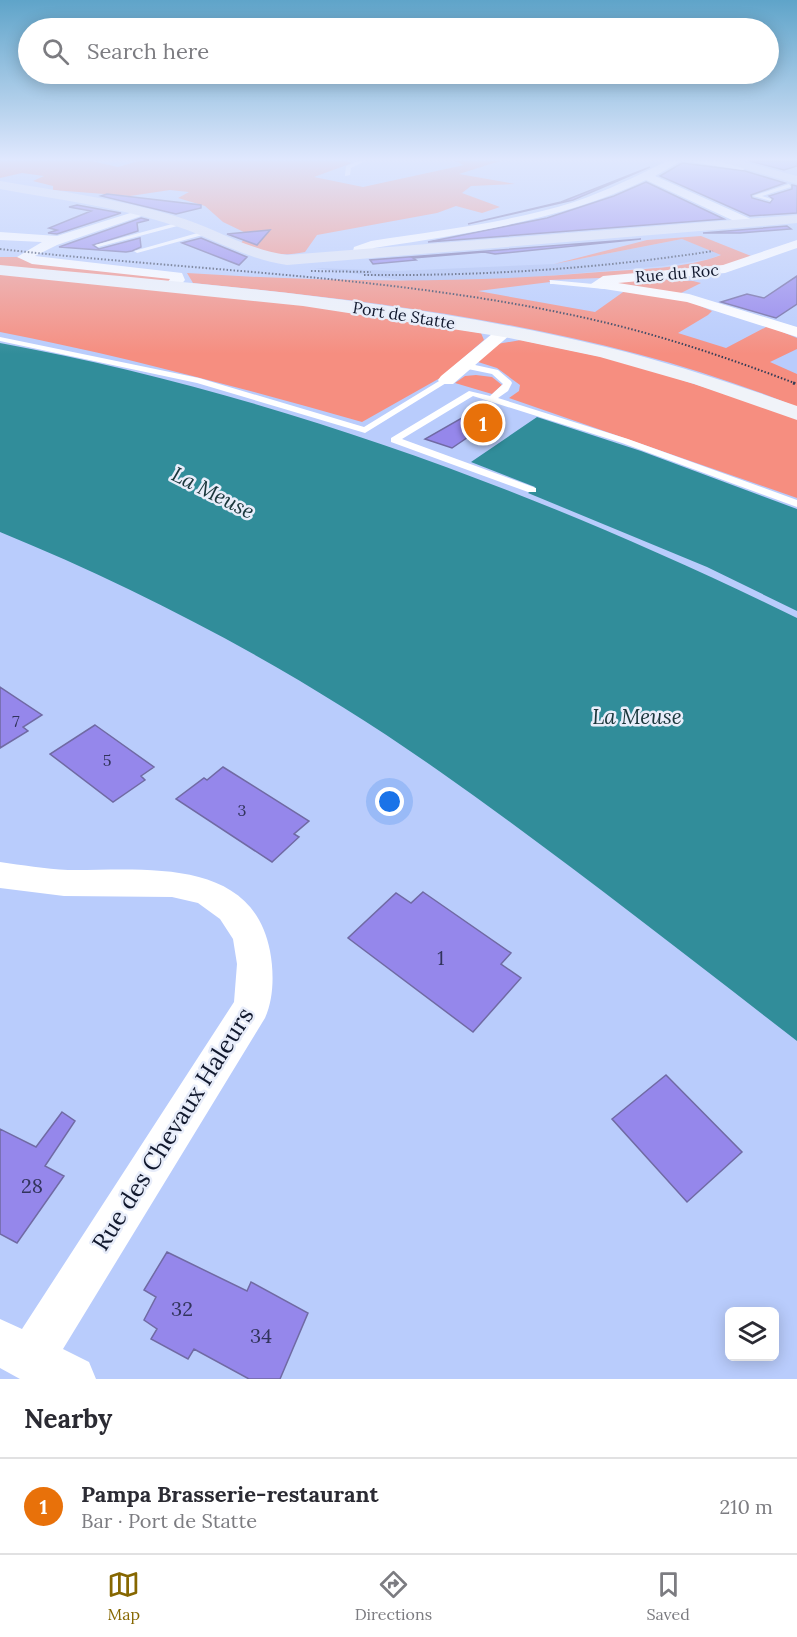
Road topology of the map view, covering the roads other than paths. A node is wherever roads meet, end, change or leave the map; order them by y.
1 (106, 225) edge
2 (174, 225) edge
3 (190, 225) edge
4 (473, 225) edge
5 (720, 225) edge
6 (208, 232) junction
7 (0, 236) edge
8 (61, 239) junction
9 (797, 244) edge
10 (98, 245) dead end
11 (137, 251) dead end
12 (359, 255) junction
13 (0, 257) edge
14 (24, 257) junction
15 (0, 270) edge
16 (553, 282) dead end
17 (171, 287) junction
18 (604, 287) junction
19 (793, 327) edge
20 (504, 332) junction
21 (0, 339) edge
22 (466, 366) junction
23 (447, 380) joint
24 (491, 399) junction
25 (797, 413) edge
26 (532, 490) dead end
27 (797, 504) edge
28 (0, 875) edge
29 (15, 1351) edge
30 (72, 1379) edge

1 - 8 street
2 - 10 lane
3 - 6 main road
4 - 12 street
5 - 12 main road
6 - 11 lane
6 - 12 main road
7 - 8 street
8 - 14 street
9 - 18 street, Rue du Roc
13 - 14 street
14 - 17 street
15 - 17 street, Port de Statte
16 - 18 lane, Rue du Roc
17 - 20 street, Port de Statte
18 - 19 street, Rue du Roc
20 - 22 street
20 - 25 street, Port de Statte
21 - 23 lane
22 - 23 street
22 - 24 lane
24 - 26 lane
24 - 27 lane
28 - 29 street, Rue des Chevaux Haleurs
29 - 30 street

